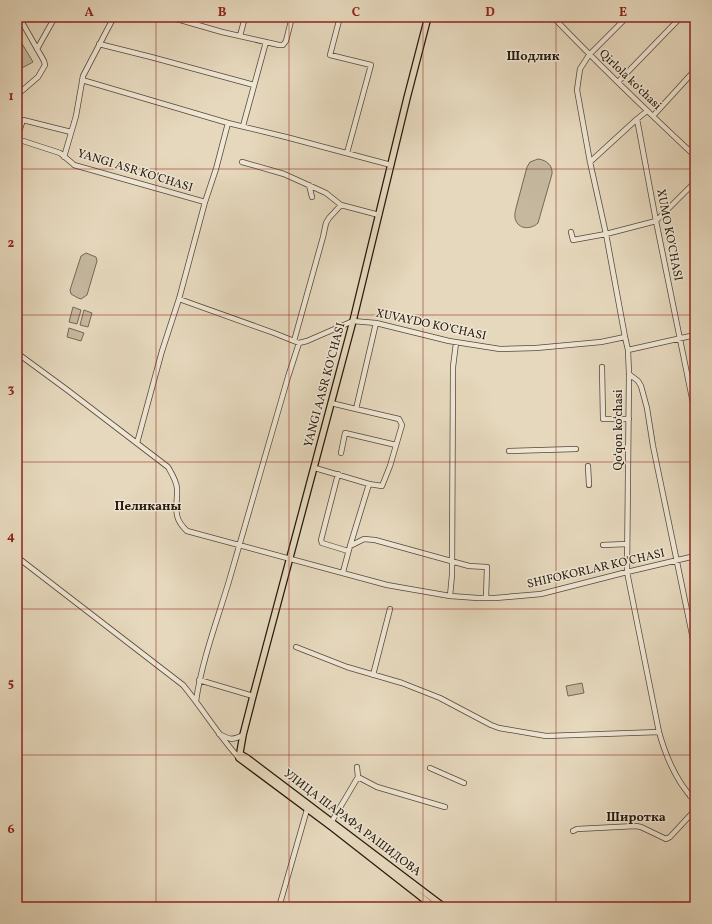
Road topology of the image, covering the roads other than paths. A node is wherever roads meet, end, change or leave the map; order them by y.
1 (19, 17) edge
2 (55, 17) edge
3 (114, 17) edge
4 (170, 17) edge
5 (197, 17) edge
6 (245, 17) edge
7 (292, 17) edge
8 (340, 17) edge
9 (428, 17) edge
10 (553, 17) edge
11 (627, 17) edge
12 (681, 17) edge
13 (195, 24) junction
14 (240, 36) junction
15 (266, 42) junction
16 (100, 44) junction
17 (36, 49) junction
18 (589, 55) junction
19 (695, 70) edge
20 (82, 80) junction
21 (618, 82) junction
22 (254, 85) junction
23 (17, 95) edge
24 (647, 111) junction
25 (653, 116) junction
26 (637, 119) junction
27 (228, 123) junction
28 (243, 126) junction
29 (72, 132) junction
30 (17, 138) edge
31 (695, 145) edge
32 (689, 150) junction
33 (347, 153) junction
34 (695, 156) edge
35 (64, 157) junction
36 (242, 162) dead end
37 (590, 162) junction
38 (391, 165) junction
39 (695, 182) edge
40 (309, 185) junction
41 (312, 197) dead end
42 (205, 202) junction
43 (341, 205) junction
44 (379, 215) junction
45 (656, 222) junction
46 (571, 232) dead end
47 (606, 234) junction
48 (179, 299) junction
49 (353, 321) junction
50 (376, 323) junction
51 (695, 336) edge
52 (625, 337) junction
53 (680, 339) junction
54 (294, 341) junction
55 (300, 343) junction
56 (456, 343) junction
57 (628, 350) junction
58 (17, 353) edge
59 (602, 367) dead end
60 (629, 374) junction
61 (331, 403) junction
62 (356, 409) junction
63 (695, 413) edge
64 (629, 419) junction
65 (137, 443) junction
66 (396, 445) junction
67 (576, 449) dead end
68 (509, 452) dead end
69 (341, 453) dead end
70 (588, 466) dead end
71 (315, 468) junction
72 (338, 474) junction
73 (369, 484) junction
74 (589, 485) dead end
75 (627, 544) junction
76 (239, 545) junction
77 (603, 545) dead end
78 (349, 548) junction
79 (695, 556) edge
80 (17, 557) edge
81 (290, 558) junction
82 (677, 560) junction
83 (451, 561) junction
84 (343, 572) junction
85 (627, 572) junction
86 (450, 596) junction
87 (486, 598) junction
88 (390, 609) dead end
89 (296, 647) dead end
90 (695, 649) edge
91 (374, 675) junction
92 (199, 680) junction
93 (253, 696) junction
94 (196, 701) junction
95 (659, 732) junction
96 (218, 734) junction
97 (243, 735) junction
98 (242, 758) junction
99 (357, 767) dead end
100 (430, 768) dead end
101 (358, 777) junction
102 (464, 783) dead end
103 (695, 790) edge
104 (690, 796) junction
105 (695, 801) edge
106 (308, 807) junction
107 (445, 807) dead end
108 (695, 810) edge
109 (332, 821) junction
110 (573, 830) dead end
111 (433, 904) edge
112 (279, 907) edge
113 (444, 907) edge

1 - 17 street
2 - 17 street
3 - 16 street
4 - 13 street
5 - 13 street
6 - 14 street
7 - 15 street
8 - 33 street
9 - 38 main road, YANGI AASR KO'CHASI
10 - 18 street, Qirlola koʻchasi
11 - 18 street, Qoʻqon koʻchasi
12 - 21 street
13 - 14 street
14 - 15 street
15 - 22 street
16 - 20 street
16 - 22 street
17 - 23 street
18 - 21 street, Qirlola koʻchasi
18 - 37 street, Qoʻqon koʻchasi
19 - 25 street
20 - 27 street
20 - 29 street
21 - 24 street, Qirlola koʻchasi
22 - 28 street
24 - 25 street, Qirlola koʻchasi
24 - 26 street
25 - 32 street, Qirlola koʻchasi
26 - 37 street
26 - 45 street, XUMO KO'CHASI
27 - 28 street
27 - 42 street, YANGI ASR KO'CHASI
28 - 33 street
29 - 30 street
29 - 35 street
30 - 35 street, YANGI ASR KO'CHASI
31 - 32 street
32 - 34 street, Qirlola koʻchasi
33 - 38 street
35 - 42 street, YANGI ASR KO'CHASI
36 - 40 street
37 - 47 street, Qoʻqon koʻchasi
38 - 44 main road, YANGI AASR KO'CHASI
39 - 45 street
40 - 41 street
40 - 43 street
42 - 48 street, YANGI ASR KO'CHASI
43 - 44 street
43 - 54 street
44 - 49 main road, YANGI AASR KO'CHASI
45 - 47 street
45 - 53 street, XUMO KO'CHASI
46 - 47 street
47 - 52 street, Qoʻqon koʻchasi
48 - 54 street
48 - 65 street, YANGI ASR KO'CHASI
49 - 50 street, XUVAYDO KO'CHASI
49 - 55 street
49 - 61 main road, YANGI AASR KO'CHASI
50 - 56 street, XUVAYDO KO'CHASI
50 - 62 street
51 - 53 street
52 - 56 street, XUVAYDO KO'CHASI
52 - 57 street, Qoʻqon koʻchasi
53 - 57 street
53 - 63 street, XUMO KO'CHASI
54 - 55 street
55 - 76 street
56 - 83 street
57 - 60 street, Qoʻqon koʻchasi
58 - 65 street
59 - 64 street
60 - 64 street, Qoʻqon koʻchasi
60 - 82 street
61 - 62 street
61 - 71 main road, YANGI AASR KO'CHASI
62 - 66 street
64 - 75 street, Qoʻqon koʻchasi
65 - 76 street
66 - 69 street
66 - 73 street
67 - 68 street
70 - 74 street
71 - 72 street
71 - 81 main road, YANGI AASR KO'CHASI
72 - 73 street
72 - 78 street
73 - 78 street
75 - 77 street
75 - 85 street, Qoʻqon koʻchasi
76 - 81 street
76 - 92 street
78 - 83 street
78 - 84 street
79 - 82 street, SHIFOKORLAR KO'CHASI
80 - 94 street
81 - 84 street, SHIFOKORLAR KO'CHASI
81 - 93 main road, YANGI AASR KO'CHASI
82 - 85 street, SHIFOKORLAR KO'CHASI
82 - 90 street
83 - 86 street
83 - 87 street
84 - 86 street, SHIFOKORLAR KO'CHASI
85 - 87 street, SHIFOKORLAR KO'CHASI
85 - 95 street, Qoʻqon koʻchasi
86 - 87 street, SHIFOKORLAR KO'CHASI
88 - 91 street
89 - 91 street
91 - 95 street
92 - 93 street
92 - 94 street
93 - 97 main road, YANGI AASR KO'CHASI
94 - 96 street
95 - 104 street, Qoʻqon koʻchasi
96 - 97 street
96 - 98 street
97 - 98 main road, YANGI AASR KO'CHASI
98 - 106 main road, УЛИЦА ШАРАФА РАШИДОВА
99 - 101 street
100 - 102 street
101 - 107 street
101 - 109 street
103 - 104 street
104 - 105 street, Qoʻqon koʻchasi
106 - 109 main road, УЛИЦА ШАРАФА РАШИДОВА
106 - 111 main road
106 - 112 street
108 - 110 street
109 - 111 main road, УЛИЦА ШАРАФА РАШИДОВА
111 - 113 main road, УЛИЦА ШАРАФА РАШИДОВА

